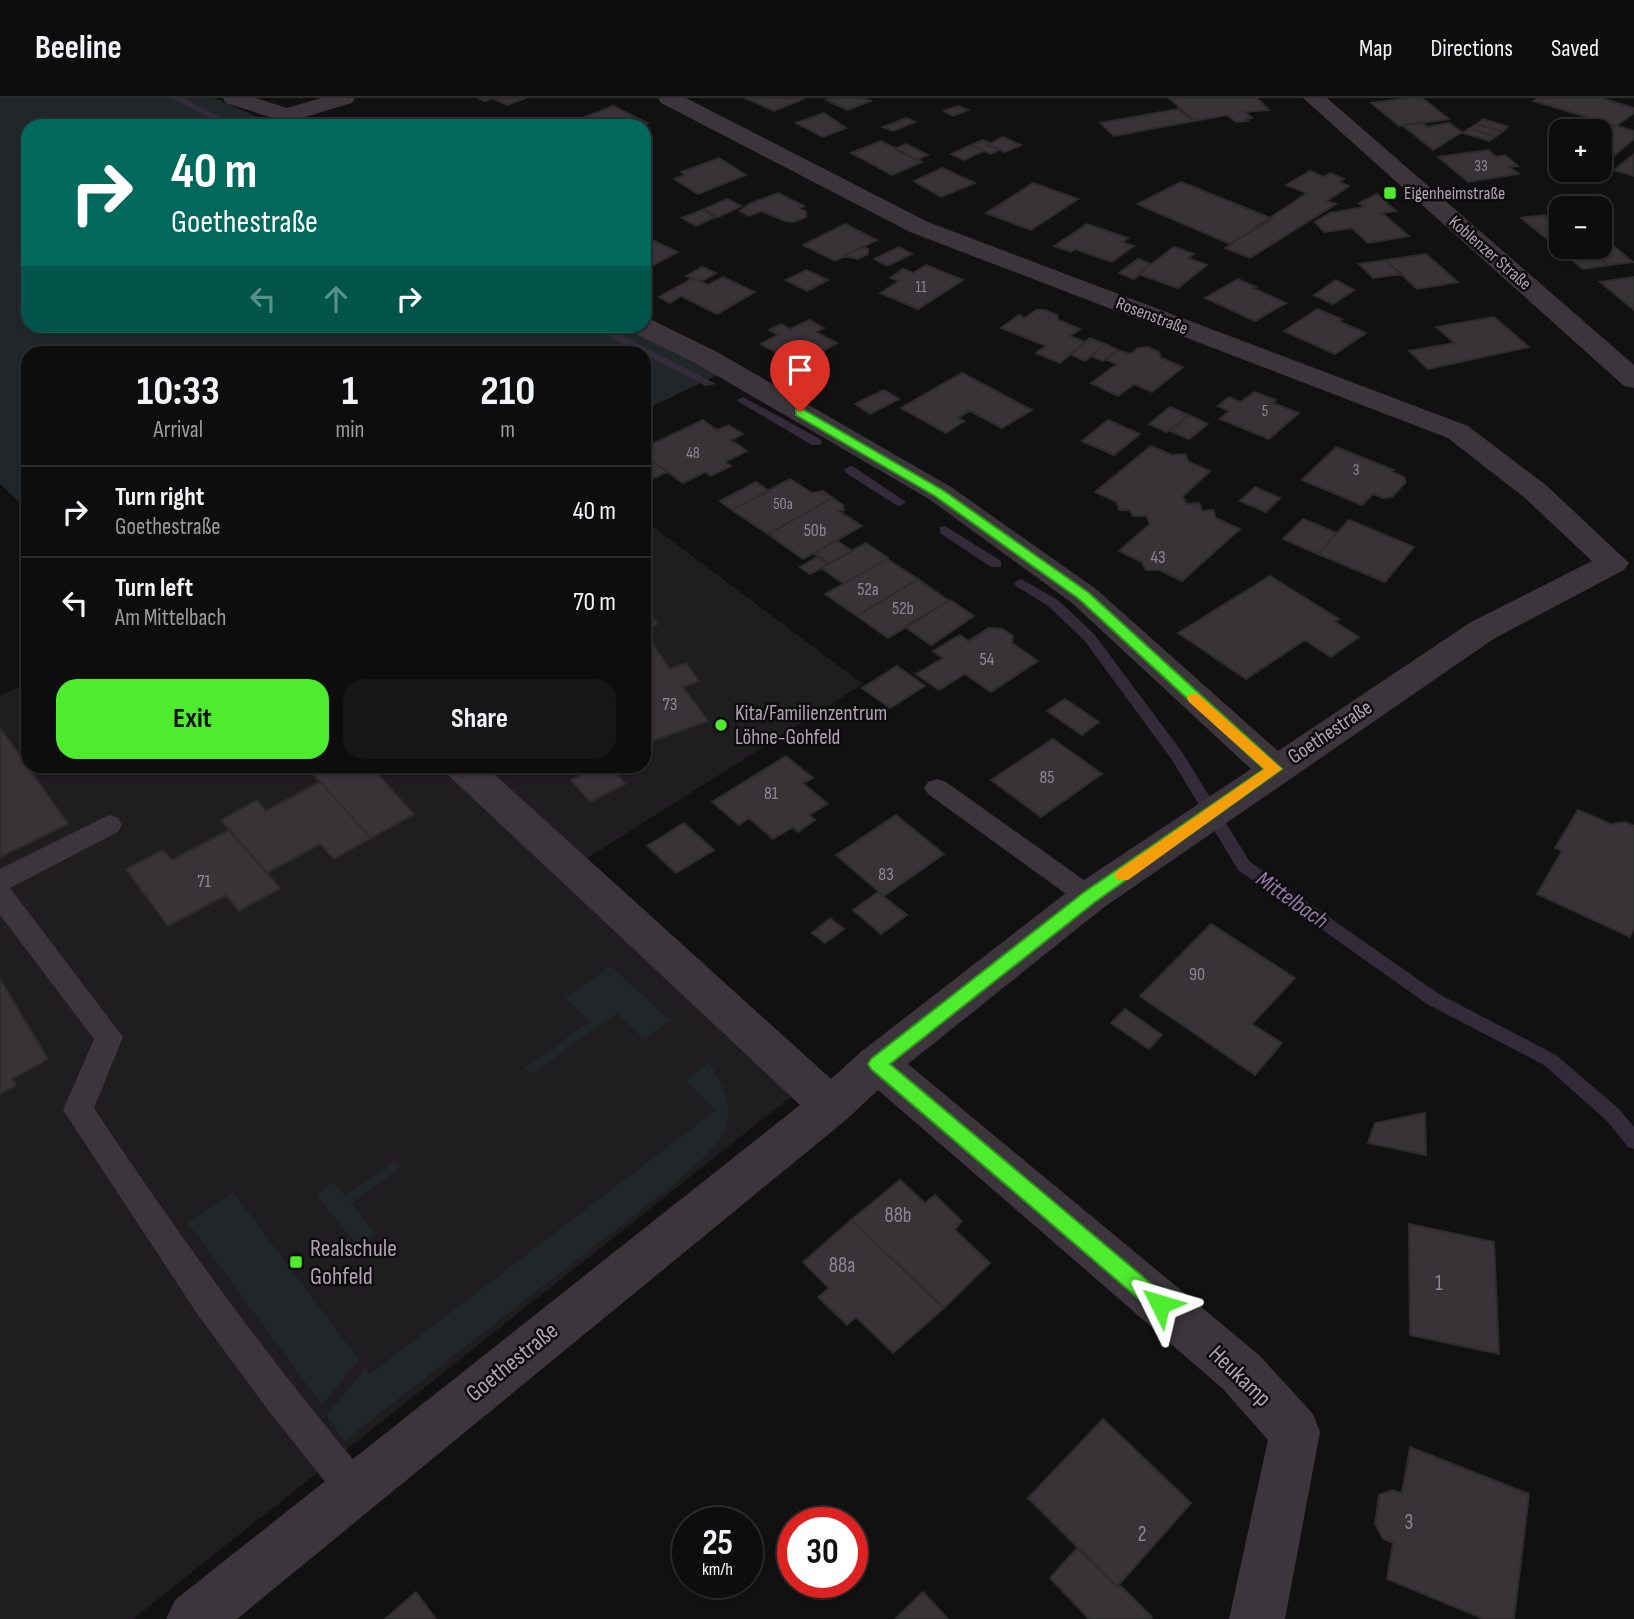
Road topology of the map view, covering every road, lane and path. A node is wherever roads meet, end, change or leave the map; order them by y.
1 (234, 98) edge
2 (344, 98) edge
3 (670, 98) edge
4 (1314, 98) edge
5 (290, 119) edge
6 (299, 119) edge
7 (651, 330) edge
8 (1633, 378) edge
9 (1613, 563) joint
10 (1274, 769) junction
11 (469, 773) edge
12 (937, 788) dead end
13 (110, 825) dead end
14 (0, 881) edge
15 (0, 895) edge
16 (1089, 897) junction
17 (877, 1064) junction
18 (831, 1105) junction
19 (354, 1489) junction
20 (194, 1619) edge
21 (1257, 1619) edge

1 - 5 street
2 - 6 street
3 - 9 street, Rosenstraße
4 - 8 street, Koblenzer Straße
7 - 10 street
9 - 10 street, Goethestraße
10 - 16 street, Goethestraße
11 - 18 street
12 - 16 lane
13 - 14 lane
15 - 19 lane
16 - 17 street, Goethestraße
17 - 18 street, Goethestraße
17 - 21 street, Heukamp
18 - 19 street, Goethestraße
19 - 20 street, Goethestraße

